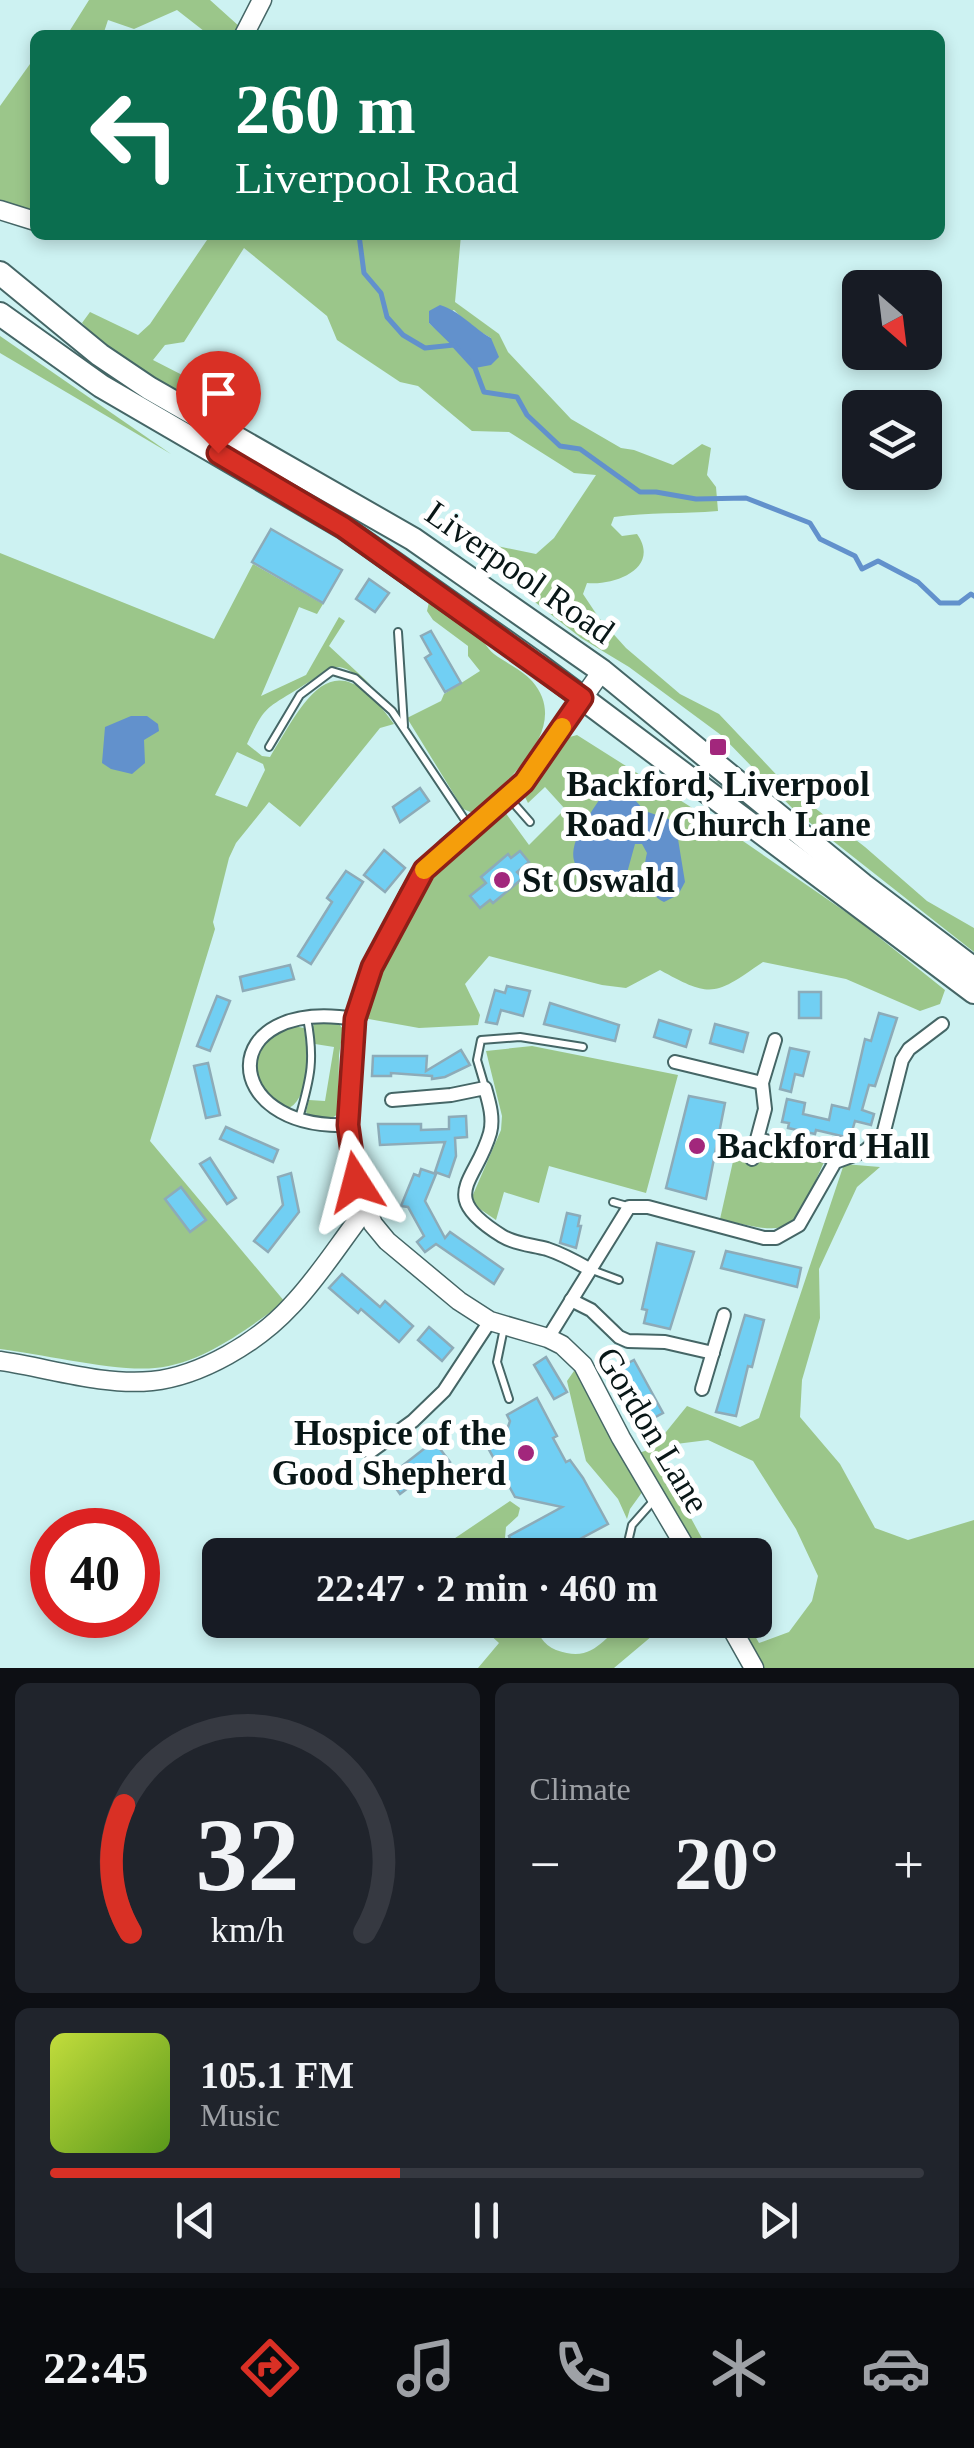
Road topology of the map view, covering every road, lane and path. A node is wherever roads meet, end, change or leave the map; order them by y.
1 (262, 0) edge
2 (247, 30) edge
3 (1, 210) edge
4 (30, 219) edge
5 (0, 272) edge
6 (0, 314) edge
7 (398, 632) dead end
8 (602, 670) junction
9 (582, 698) junction
10 (404, 728) junction
11 (270, 747) dead end
12 (508, 797) junction
13 (530, 822) dead end
14 (470, 828) junction
15 (974, 969) edge
16 (974, 992) edge
17 (307, 1017) junction
18 (355, 1019) junction
19 (942, 1024) dead end
20 (775, 1040) dead end
21 (583, 1047) dead end
22 (675, 1062) dead end
23 (762, 1084) junction
24 (485, 1088) junction
25 (392, 1100) dead end
26 (298, 1119) junction
27 (348, 1125) junction
28 (758, 1140) junction
29 (752, 1159) dead end
30 (835, 1162) junction
31 (613, 1202) dead end
32 (629, 1207) junction
33 (366, 1209) junction
34 (588, 1269) junction
35 (619, 1280) dead end
36 (571, 1300) junction
37 (724, 1314) dead end
38 (497, 1324) junction
39 (548, 1338) junction
40 (712, 1354) junction
41 (0, 1361) edge
42 (702, 1389) dead end
43 (510, 1399) dead end
44 (370, 1452) dead end
45 (656, 1498) junction
46 (629, 1538) edge
47 (680, 1538) edge
48 (736, 1638) edge
49 (754, 1668) edge

1 - 2 street
3 - 4 street
5 - 8 highway, Liverpool Road
6 - 9 highway, Liverpool Road
7 - 10 lane
8 - 9 street
8 - 15 highway, Liverpool Road
9 - 12 street
9 - 16 highway, Liverpool Road
10 - 11 lane
10 - 14 lane
12 - 13 lane
12 - 14 street
14 - 18 street
17 - 18 street
17 - 26 lane
17 - 26 street
18 - 27 street
19 - 30 street
20 - 23 street
21 - 24 lane
22 - 23 street
23 - 28 street
24 - 25 street
24 - 34 street
26 - 27 street
27 - 33 street
28 - 29 street
28 - 30 street
30 - 32 street
31 - 32 lane
32 - 34 street
33 - 38 street, Gordon Lane
33 - 41 street
34 - 35 lane
34 - 36 street
36 - 39 street
36 - 40 street
37 - 40 street
38 - 39 street, Gordon Lane
38 - 43 lane
38 - 44 street
39 - 45 street, Gordon Lane
40 - 42 street
45 - 46 lane
45 - 47 street, Gordon Lane
48 - 49 street

